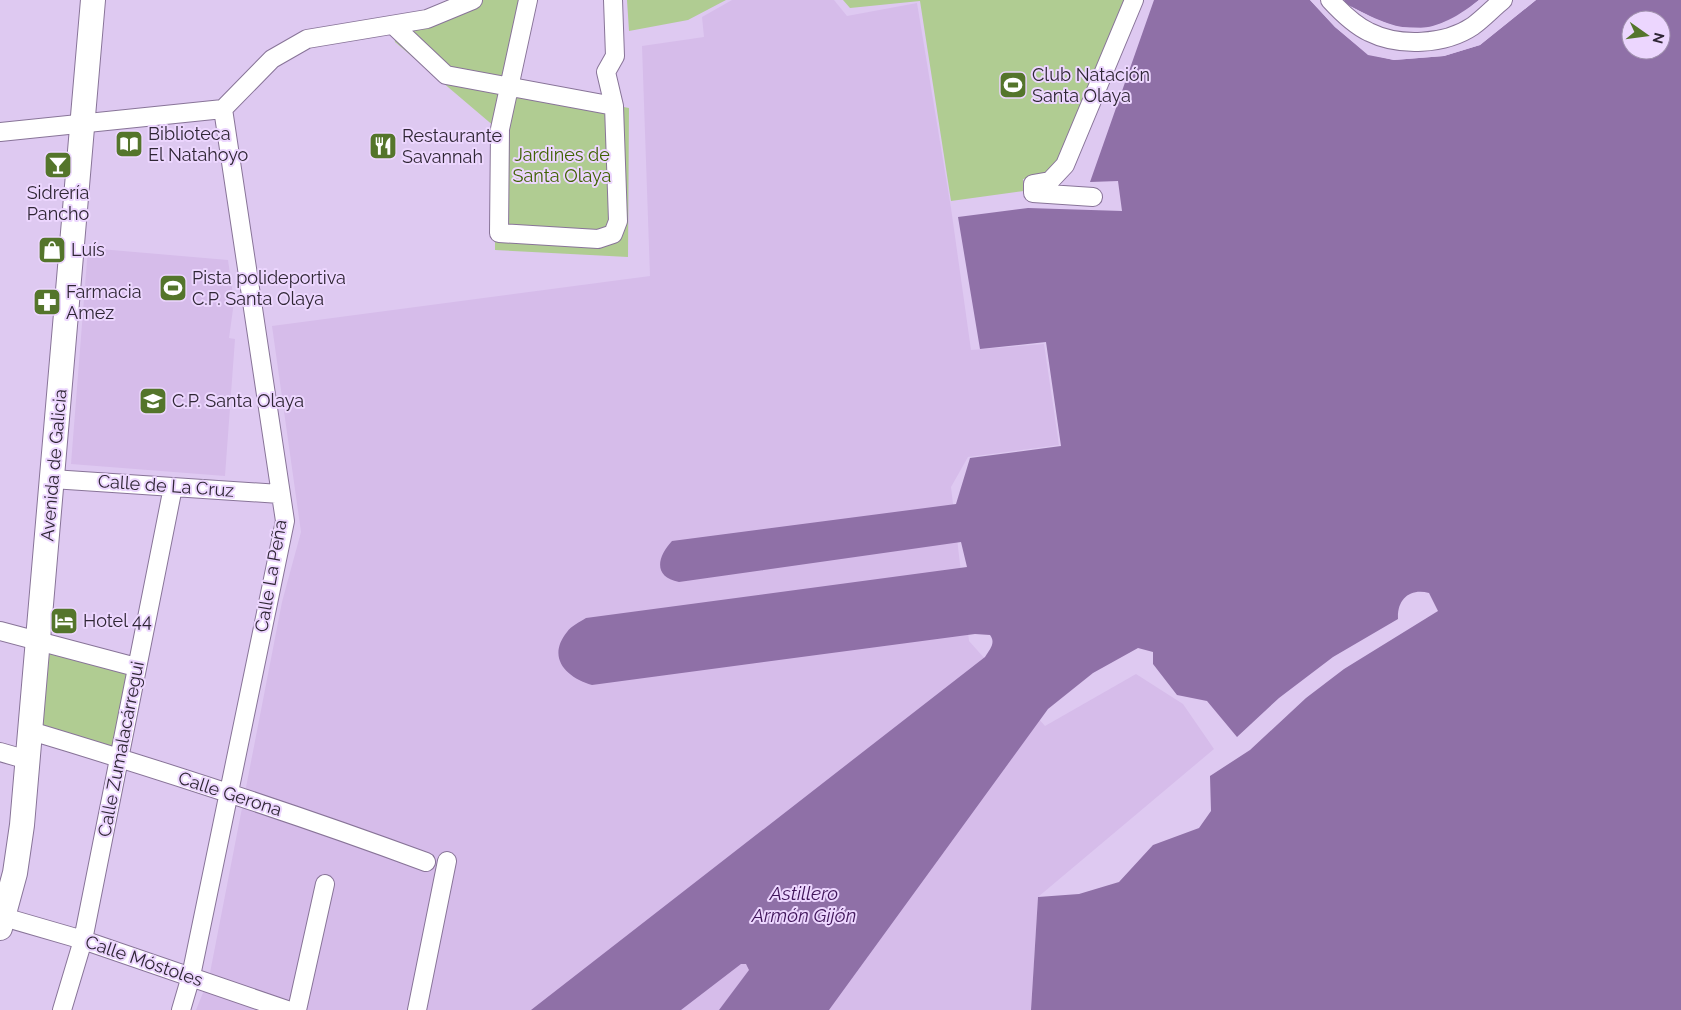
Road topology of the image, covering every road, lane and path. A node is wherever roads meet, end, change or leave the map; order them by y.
1 (93, 0) edge
2 (473, 0) edge
3 (528, 0) edge
4 (613, 0) edge
5 (1134, 0) edge
6 (1330, 0) edge
7 (1502, 0) edge
8 (393, 25) junction
9 (508, 86) junction
10 (614, 106) junction
11 (223, 109) junction
12 (82, 123) junction
13 (0, 132) edge
14 (1093, 197) dead end
15 (52, 479) junction
16 (173, 486) junction
17 (280, 494) junction
18 (0, 631) edge
19 (39, 643) junction
20 (136, 667) junction
21 (31, 731) junction
22 (0, 752) edge
23 (120, 757) junction
24 (28, 760) junction
25 (229, 793) junction
26 (447, 861) dead end
27 (426, 862) dead end
28 (325, 884) dead end
29 (1, 921) edge
30 (83, 940) junction
31 (191, 976) junction
32 (62, 1010) edge
33 (181, 1010) edge
34 (287, 1010) edge
35 (297, 1010) edge
36 (417, 1010) edge

1 - 12 street, Avenida de Galicia
2 - 8 street
3 - 9 street
4 - 10 street
5 - 14 street
6 - 7 street
8 - 9 street
8 - 11 street
9 - 10 street
9 - 10 street
11 - 12 street
11 - 17 street, Calle La Peña
12 - 13 street
12 - 15 street, Avenida de Galicia
15 - 16 street, Calle de La Cruz
15 - 19 street, Avenida de Galicia
16 - 17 street, Calle de La Cruz
16 - 20 street, Calle Zumalacárregui
17 - 25 street, Calle La Peña
18 - 19 street
19 - 20 street
19 - 21 street, Avenida de Galicia
20 - 23 street, Calle Zumalacárregui
21 - 23 street, Calle Gerona
21 - 24 street, Avenida de Galicia
22 - 24 street
23 - 25 street, Calle Gerona
23 - 30 street, Calle Zumalacárregui
24 - 29 street, Avenida de Galicia
25 - 27 street, Calle Gerona
25 - 31 street, Calle La Peña
26 - 36 street
28 - 35 street
29 - 30 street, Calle Móstoles
30 - 31 street, Calle Móstoles
30 - 32 street, Calle Zumalacárregui
31 - 33 street, Calle La Peña
31 - 34 street, Calle Móstoles

